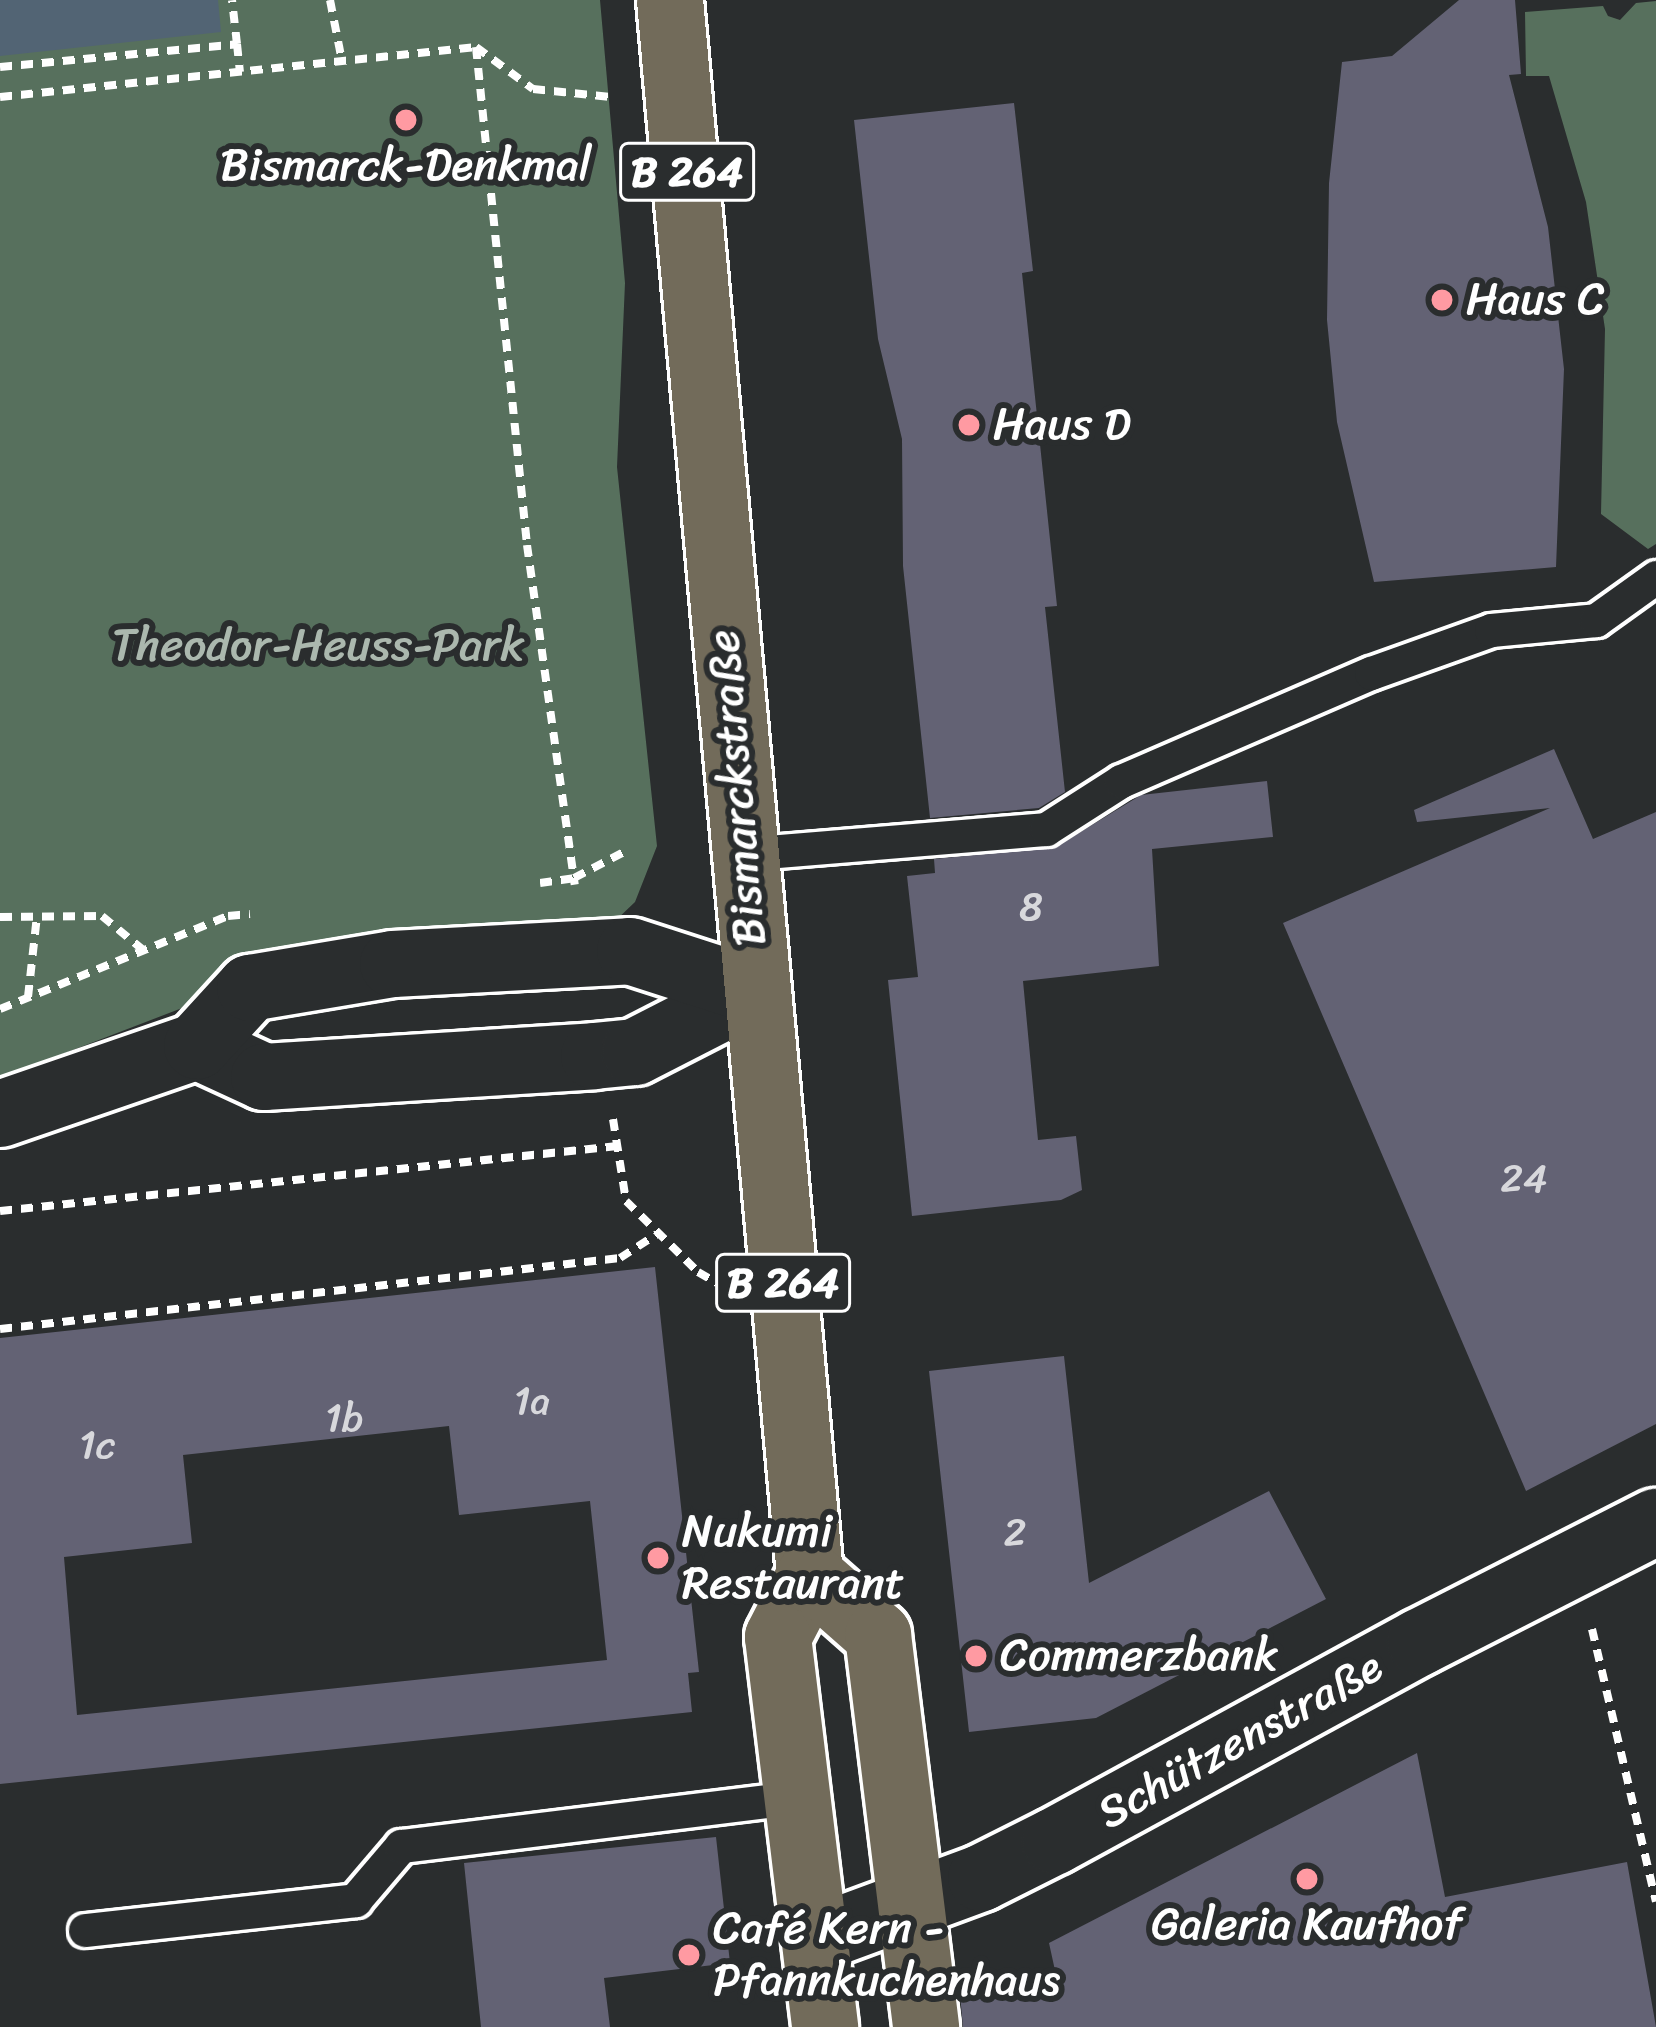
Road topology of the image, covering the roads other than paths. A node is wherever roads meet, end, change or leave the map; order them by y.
1 (670, 0) edge
2 (1656, 577) edge
3 (742, 854) junction
4 (754, 991) junction
5 (197, 1046) junction
6 (0, 1114) edge
7 (1656, 1522) edge
8 (810, 1575) junction
9 (798, 1797) junction
10 (912, 1906) junction
11 (86, 1930) dead end
12 (816, 1939) junction
13 (826, 2027) edge
14 (926, 2027) edge

1 - 3 main road, Bismarckstraße / B 264
2 - 3 lane
3 - 4 main road, Bismarckstraße / B 264
4 - 5 street
4 - 5 street
4 - 8 main road, Bismarckstraße / B 264
5 - 6 street
7 - 10 street, Schützenstraße
8 - 9 main road
8 - 10 main road
9 - 11 lane
9 - 12 main road
10 - 12 street, Schützenstraße
10 - 14 main road
12 - 13 main road

